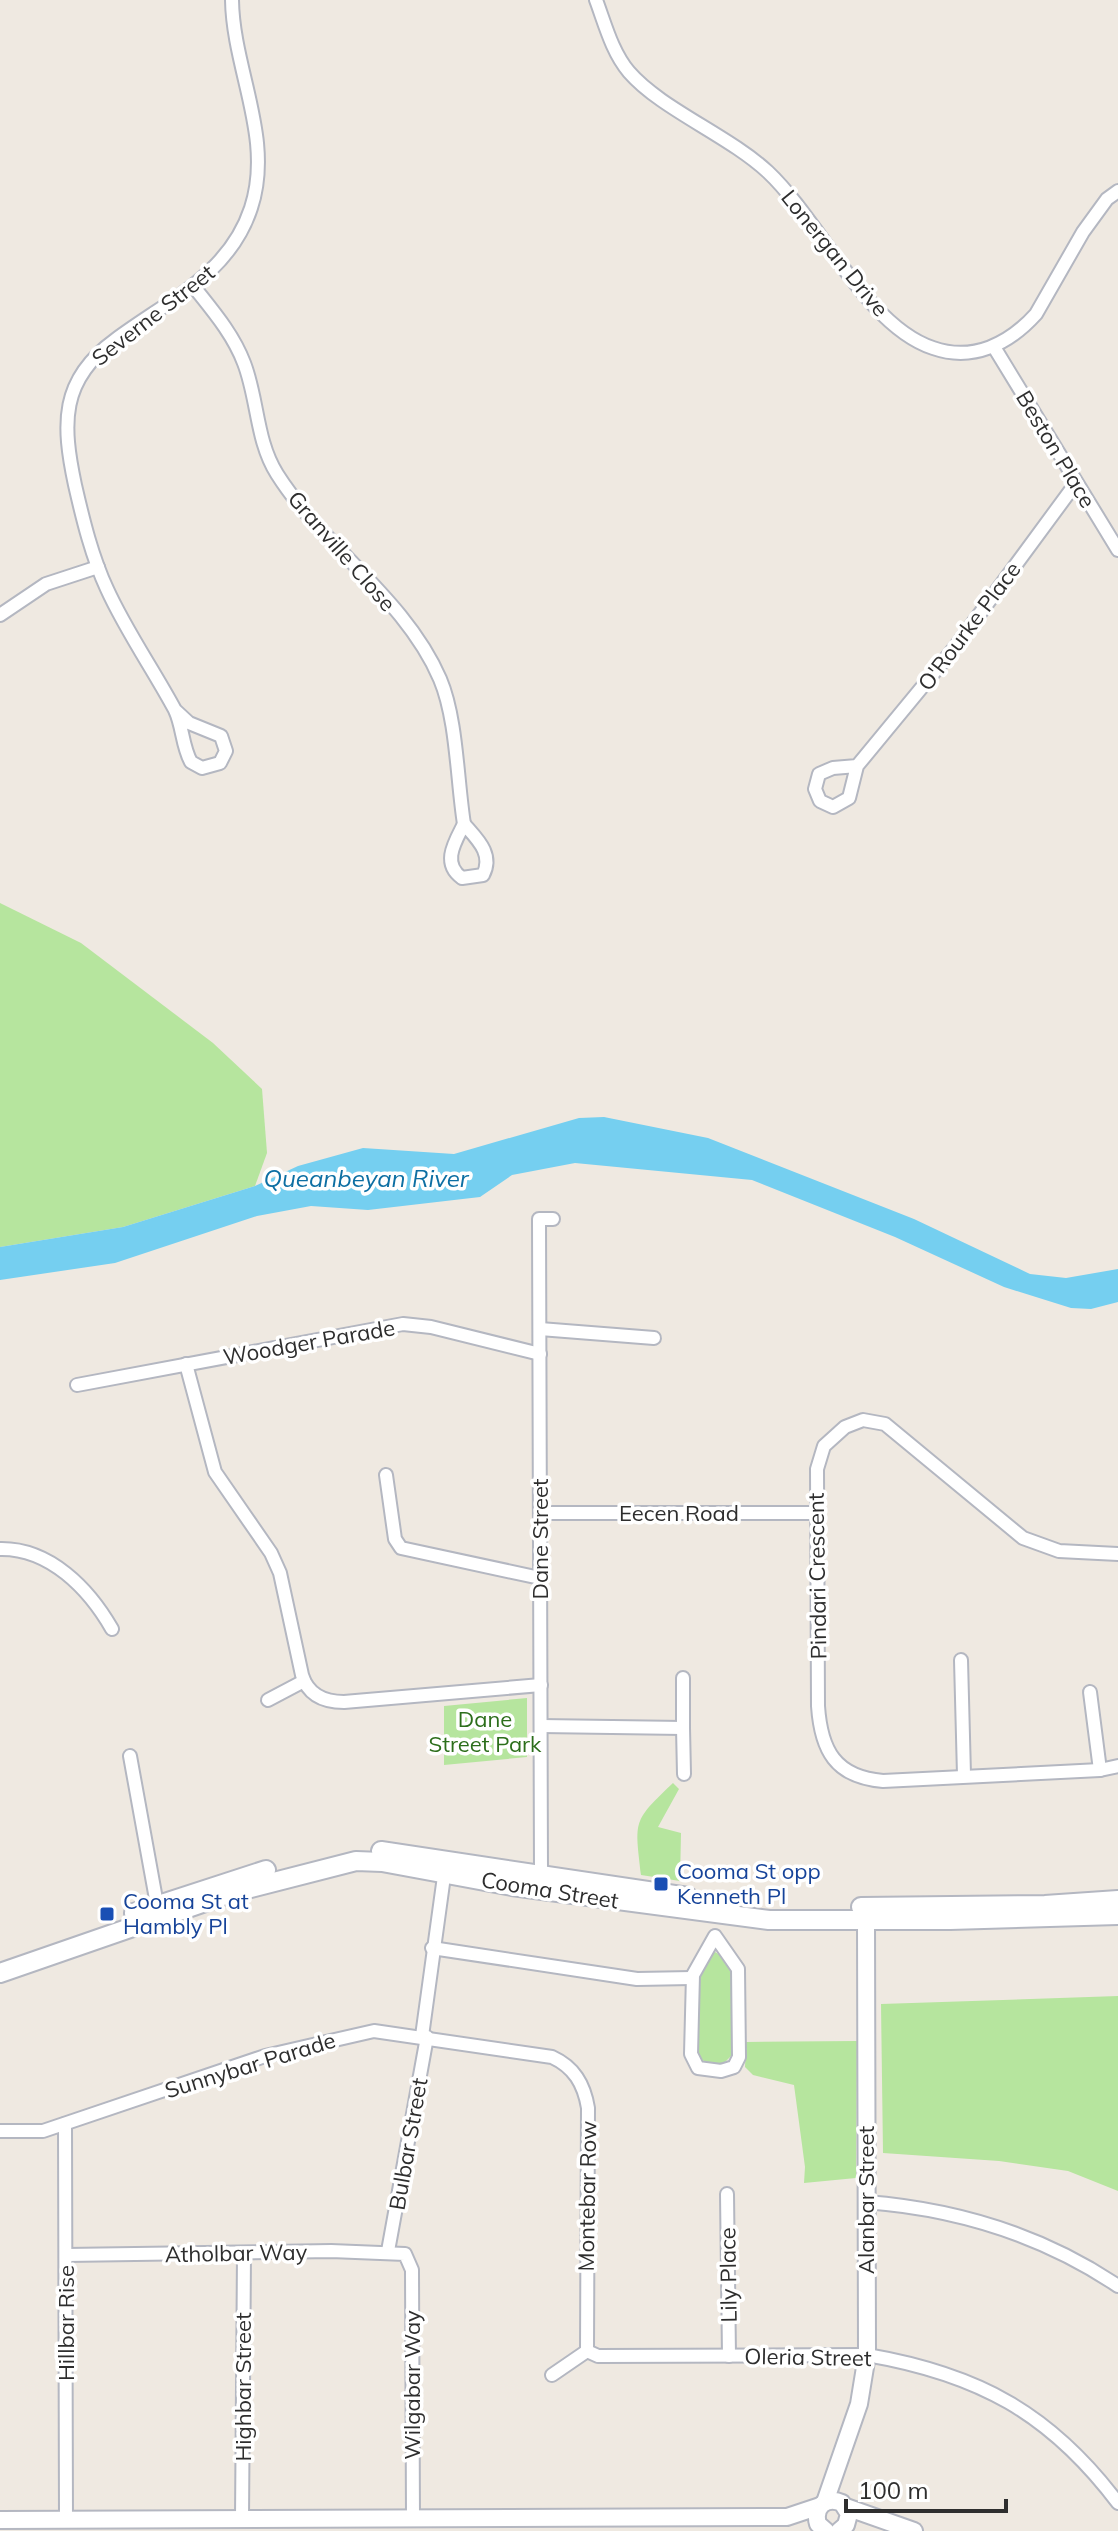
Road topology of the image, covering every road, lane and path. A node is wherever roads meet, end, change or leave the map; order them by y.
1 (232, 0) edge
2 (596, 0) edge
3 (1118, 191) edge
4 (194, 287) junction
5 (994, 347) junction
6 (1076, 483) junction
7 (1118, 550) edge
8 (98, 567) junction
9 (0, 615) edge
10 (175, 710) junction
11 (209, 729) junction
12 (186, 747) junction
13 (857, 766) dead end
14 (464, 824) dead end
15 (553, 1219) dead end
16 (540, 1329) junction
17 (654, 1338) dead end
18 (540, 1354) junction
19 (186, 1364) junction
20 (77, 1385) dead end
21 (386, 1475) dead end
22 (540, 1513) junction
23 (817, 1513) junction
24 (0, 1549) edge
25 (1118, 1554) edge
26 (540, 1578) junction
27 (112, 1629) dead end
28 (961, 1660) dead end
29 (683, 1678) dead end
30 (304, 1681) junction
31 (541, 1685) junction
32 (1090, 1692) dead end
33 (268, 1700) dead end
34 (541, 1726) junction
35 (683, 1728) junction
36 (130, 1756) dead end
37 (1118, 1766) edge
38 (1100, 1770) junction
39 (684, 1774) dead end
40 (964, 1775) junction
41 (445, 1866) junction
42 (541, 1874) junction
43 (475, 1878) junction
44 (598, 1898) junction
45 (1118, 1900) edge
46 (719, 1908) junction
47 (158, 1911) junction
48 (866, 1913) junction
49 (1118, 1915) edge
50 (715, 1936) junction
51 (432, 1948) junction
52 (0, 1963) edge
53 (0, 1973) edge
54 (692, 1978) junction
55 (424, 2037) junction
56 (552, 2057) joint
57 (65, 2124) junction
58 (0, 2131) edge
59 (727, 2194) dead end
60 (866, 2202) junction
61 (388, 2251) junction
62 (405, 2254) joint
63 (66, 2255) junction
64 (244, 2255) junction
65 (1118, 2286) edge
66 (587, 2351) junction
67 (867, 2355) junction
68 (729, 2356) junction
69 (552, 2375) dead end
70 (1118, 2503) edge
71 (833, 2505) junction
72 (787, 2517) junction
73 (242, 2518) junction
74 (875, 2518) junction
75 (0, 2520) edge
76 (66, 2521) junction
77 (404, 2522) edge
78 (833, 2529) edge
79 (914, 2531) edge

1 - 4 street, Severne Street
2 - 5 street, Lonergan Drive
3 - 5 street, Lonergan Drive
4 - 8 street, Severne Street
4 - 14 street, Granville Close
5 - 6 street, Beston Place
6 - 7 street, Beston Place
6 - 13 street, O'Rourke Place
8 - 9 street
8 - 10 street, Severne Street
10 - 11 street
10 - 12 street, Severne Street
11 - 12 street
11 - 12 street
15 - 16 street, Dane Street
16 - 17 street
16 - 18 street, Dane Street
18 - 19 street, Woodger Parade
18 - 22 street, Dane Street
19 - 20 street, Woodger Parade
19 - 30 street
21 - 26 street
22 - 23 street, Eecen Road
22 - 26 street, Dane Street
23 - 25 street, Pindari Crescent
23 - 40 street, Pindari Crescent
24 - 27 street
26 - 31 street, Dane Street
28 - 40 street
29 - 35 street
30 - 31 street
30 - 33 street
31 - 34 street, Dane Street
32 - 38 street
34 - 35 street
34 - 42 street, Dane Street
35 - 39 street
36 - 47 street
37 - 38 street, Pindari Crescent
38 - 40 street, Pindari Crescent
41 - 42 main road, Cooma Street
41 - 43 main road, Cooma Street
41 - 47 main road, Cooma Street
41 - 51 street, Bulbar Street
42 - 43 main road
42 - 44 main road
42 - 46 main road, Cooma Street
43 - 44 main road, Cooma Street
44 - 46 main road, Cooma Street
45 - 48 main road, Cooma Street
46 - 48 main road, Cooma Street
46 - 50 street
47 - 52 main road, Cooma Street
47 - 53 main road, Cooma Street
48 - 49 main road, Cooma Street
48 - 60 street, Alanbar Street
50 - 54 street
50 - 54 street
51 - 54 street
51 - 55 street, Bulbar Street
55 - 56 street, Sunnybar Parade
55 - 57 street, Sunnybar Parade
55 - 61 street, Bulbar Street
56 - 66 street, Montebar Row
57 - 58 street, Sunnybar Parade
57 - 63 street, Hillbar Rise
59 - 68 street, Lily Place
60 - 65 street
60 - 67 street, Alanbar Street
61 - 62 street, Atholbar Way
61 - 64 street, Atholbar Way
62 - 77 street, Wilgabar Way
63 - 64 street, Atholbar Way
63 - 76 street, Hillbar Rise
64 - 73 street, Highbar Street
66 - 68 street, Oleria Street
66 - 69 street
67 - 68 street, Oleria Street
67 - 70 street, Oleria Street
67 - 71 street, Alanbar Street
71 - 72 street
71 - 74 street
71 - 78 street
71 - 78 street
72 - 77 street
72 - 78 street
73 - 76 street
73 - 77 street
74 - 78 street
74 - 79 street
75 - 76 street

